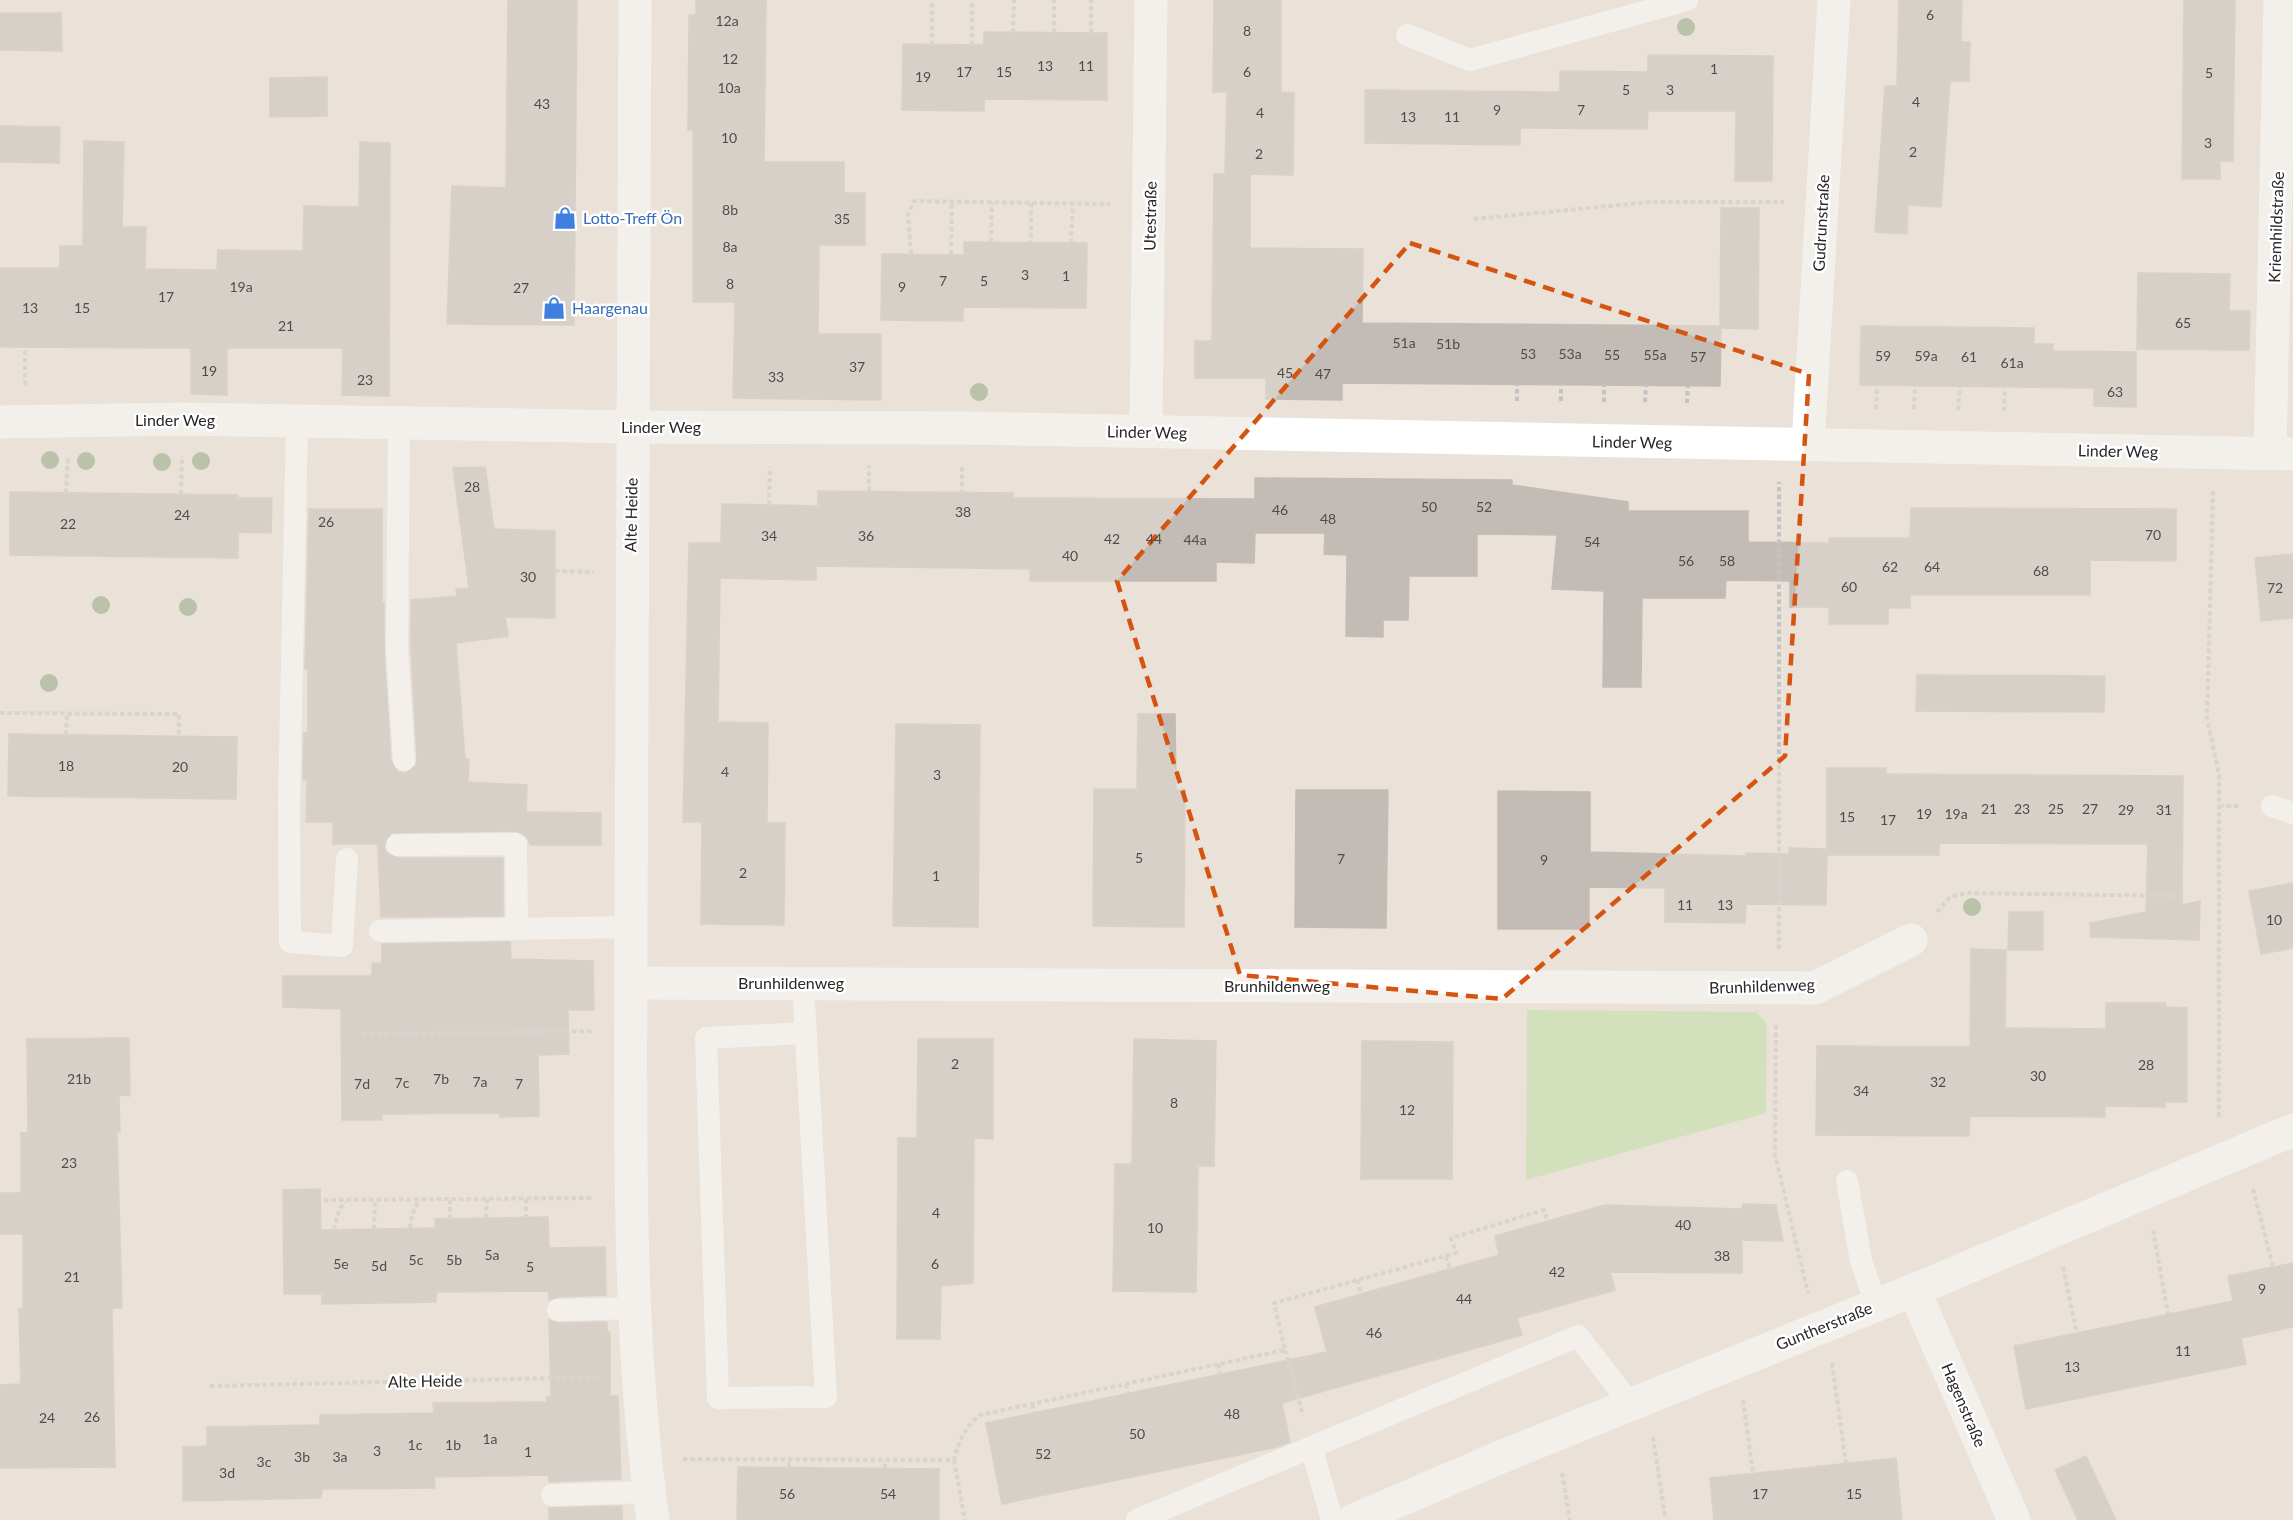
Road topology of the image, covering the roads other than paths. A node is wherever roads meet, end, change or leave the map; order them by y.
1 (635, 0) edge
2 (1151, 0) edge
3 (1687, 0) edge
4 (1834, 0) edge
5 (2280, 0) edge
6 (1407, 35) dead end
7 (0, 422) edge
8 (297, 422) junction
9 (399, 423) junction
10 (632, 427) junction
11 (1146, 432) junction
12 (1793, 445) junction
13 (2282, 454) edge
14 (404, 760) dead end
15 (397, 845) dead end
16 (346, 859) dead end
17 (631, 927) junction
18 (517, 928) junction
19 (380, 931) dead end
20 (1911, 940) road end
21 (631, 983) junction
22 (803, 983) junction
23 (804, 1033) junction
24 (2293, 1130) edge
25 (1847, 1181) dead end
26 (1914, 1290) junction
27 (1876, 1304) junction
28 (636, 1308) junction
29 (558, 1310) dead end
30 (1639, 1402) junction
31 (1311, 1449) junction
32 (552, 1495) dead end
33 (651, 1506) edge
34 (1367, 1518) edge
35 (1137, 1520) edge
36 (1332, 1520) edge
37 (2014, 1520) edge

1 - 10 street, Alte Heide
2 - 11 street, Utestraße
3 - 6 lane
4 - 12 street, Gudrunstraße
5 - 13 street, Kriemhildstraße
7 - 8 street, Linder Weg
8 - 9 street, Linder Weg
8 - 16 lane
9 - 10 street, Linder Weg
9 - 14 lane
10 - 11 street, Linder Weg
10 - 17 street, Alte Heide
11 - 12 street, Linder Weg
12 - 13 street, Linder Weg
15 - 18 lane
17 - 18 lane
17 - 21 street, Alte Heide
18 - 19 lane
20 - 22 street, Brunhildenweg
21 - 22 street, Brunhildenweg
21 - 28 street, Alte Heide
22 - 23 lane
23 - 23 lane
24 - 26 street, Guntherstraße
25 - 27 lane
26 - 27 street, Guntherstraße
26 - 37 street, Hagenstraße
27 - 30 street, Guntherstraße
28 - 29 lane
28 - 33 street, Alte Heide
30 - 31 lane
30 - 34 street, Guntherstraße
31 - 35 lane
31 - 36 lane
32 - 33 lane

